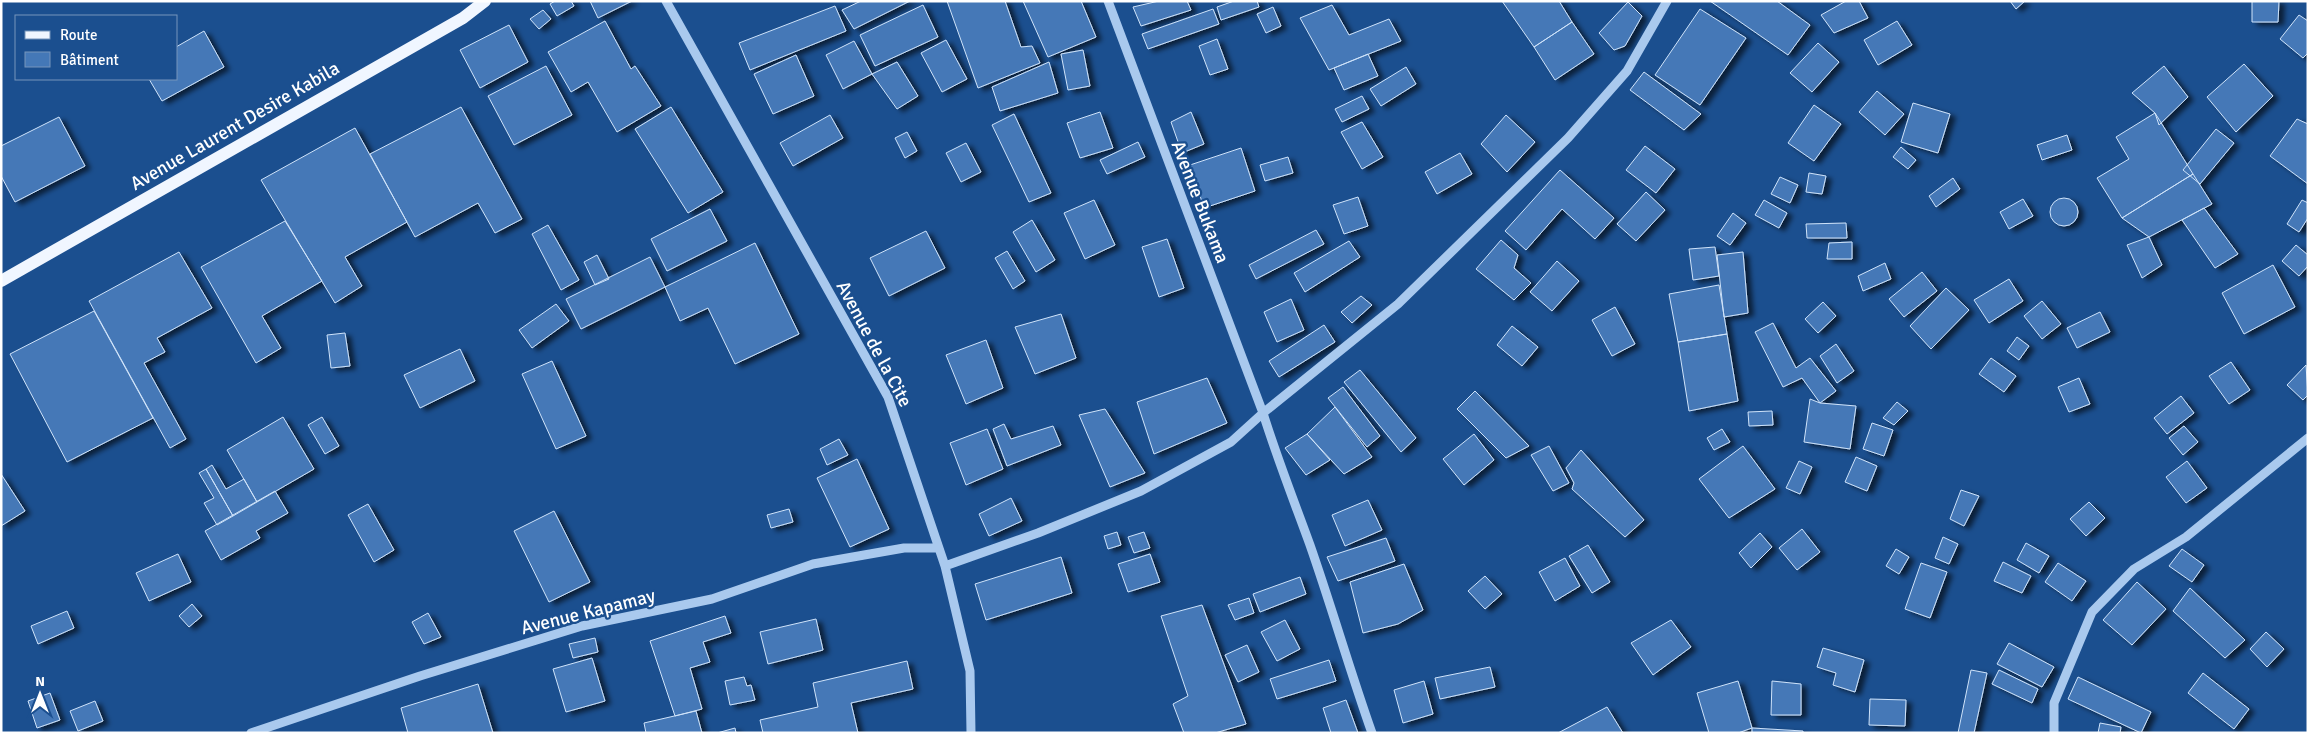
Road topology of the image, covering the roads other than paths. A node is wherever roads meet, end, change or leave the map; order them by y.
1 (485, 1) edge
2 (666, 1) edge
3 (1108, 1) edge
4 (1667, 1) edge
5 (1, 281) edge
6 (1263, 413) junction
7 (2308, 438) edge
8 (939, 548) junction
9 (945, 566) junction
10 (251, 733) edge
11 (971, 733) edge
12 (1372, 733) edge
13 (2054, 733) edge

1 - 5 main road, Avenue Laurent Desire Kabila
2 - 8 street, Avenue de la Cite
3 - 6 street, Avenue Bukama
4 - 6 street
6 - 9 street
6 - 12 street, Avenue Bukama
7 - 13 street
8 - 9 street, Avenue de la Cite
8 - 10 street, Avenue Kapamay
9 - 11 street, Avenue de la Cite

